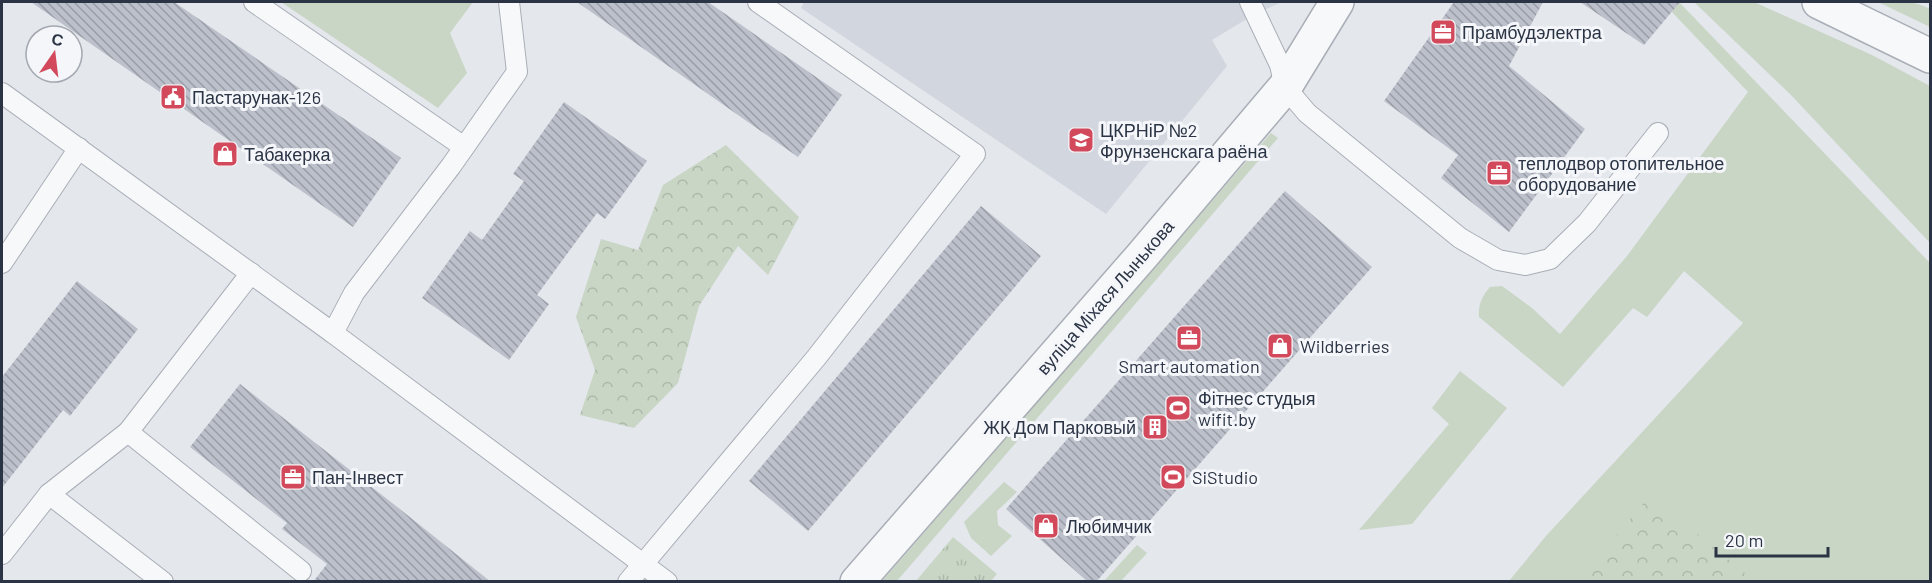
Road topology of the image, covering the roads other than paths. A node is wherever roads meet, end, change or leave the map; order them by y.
1 (254, 2) edge
2 (509, 2) edge
3 (758, 2) edge
4 (1250, 2) edge
5 (1337, 2) edge
6 (1819, 2) edge
7 (1930, 56) edge
8 (1285, 87) junction
9 (2, 93) edge
10 (1658, 133) dead end
11 (464, 147) junction
12 (78, 148) junction
13 (2, 263) edge
14 (251, 273) junction
15 (333, 333) junction
16 (128, 432) junction
17 (49, 494) junction
18 (2, 554) edge
19 (644, 562) junction
20 (301, 571) dead end
21 (163, 582) edge
22 (628, 582) edge
23 (667, 582) edge
24 (857, 582) edge

1 - 11 lane
2 - 11 lane
3 - 19 lane
4 - 8 lane
5 - 8 street, вуліца Міхася Лынькова
6 - 7 street
8 - 10 lane
8 - 24 street, вуліца Міхася Лынькова
9 - 12 lane
11 - 15 lane
12 - 13 lane
12 - 14 lane
14 - 15 lane
14 - 16 lane
15 - 19 lane
16 - 17 lane
16 - 20 lane
17 - 18 lane
17 - 21 lane
19 - 22 lane
19 - 23 lane

